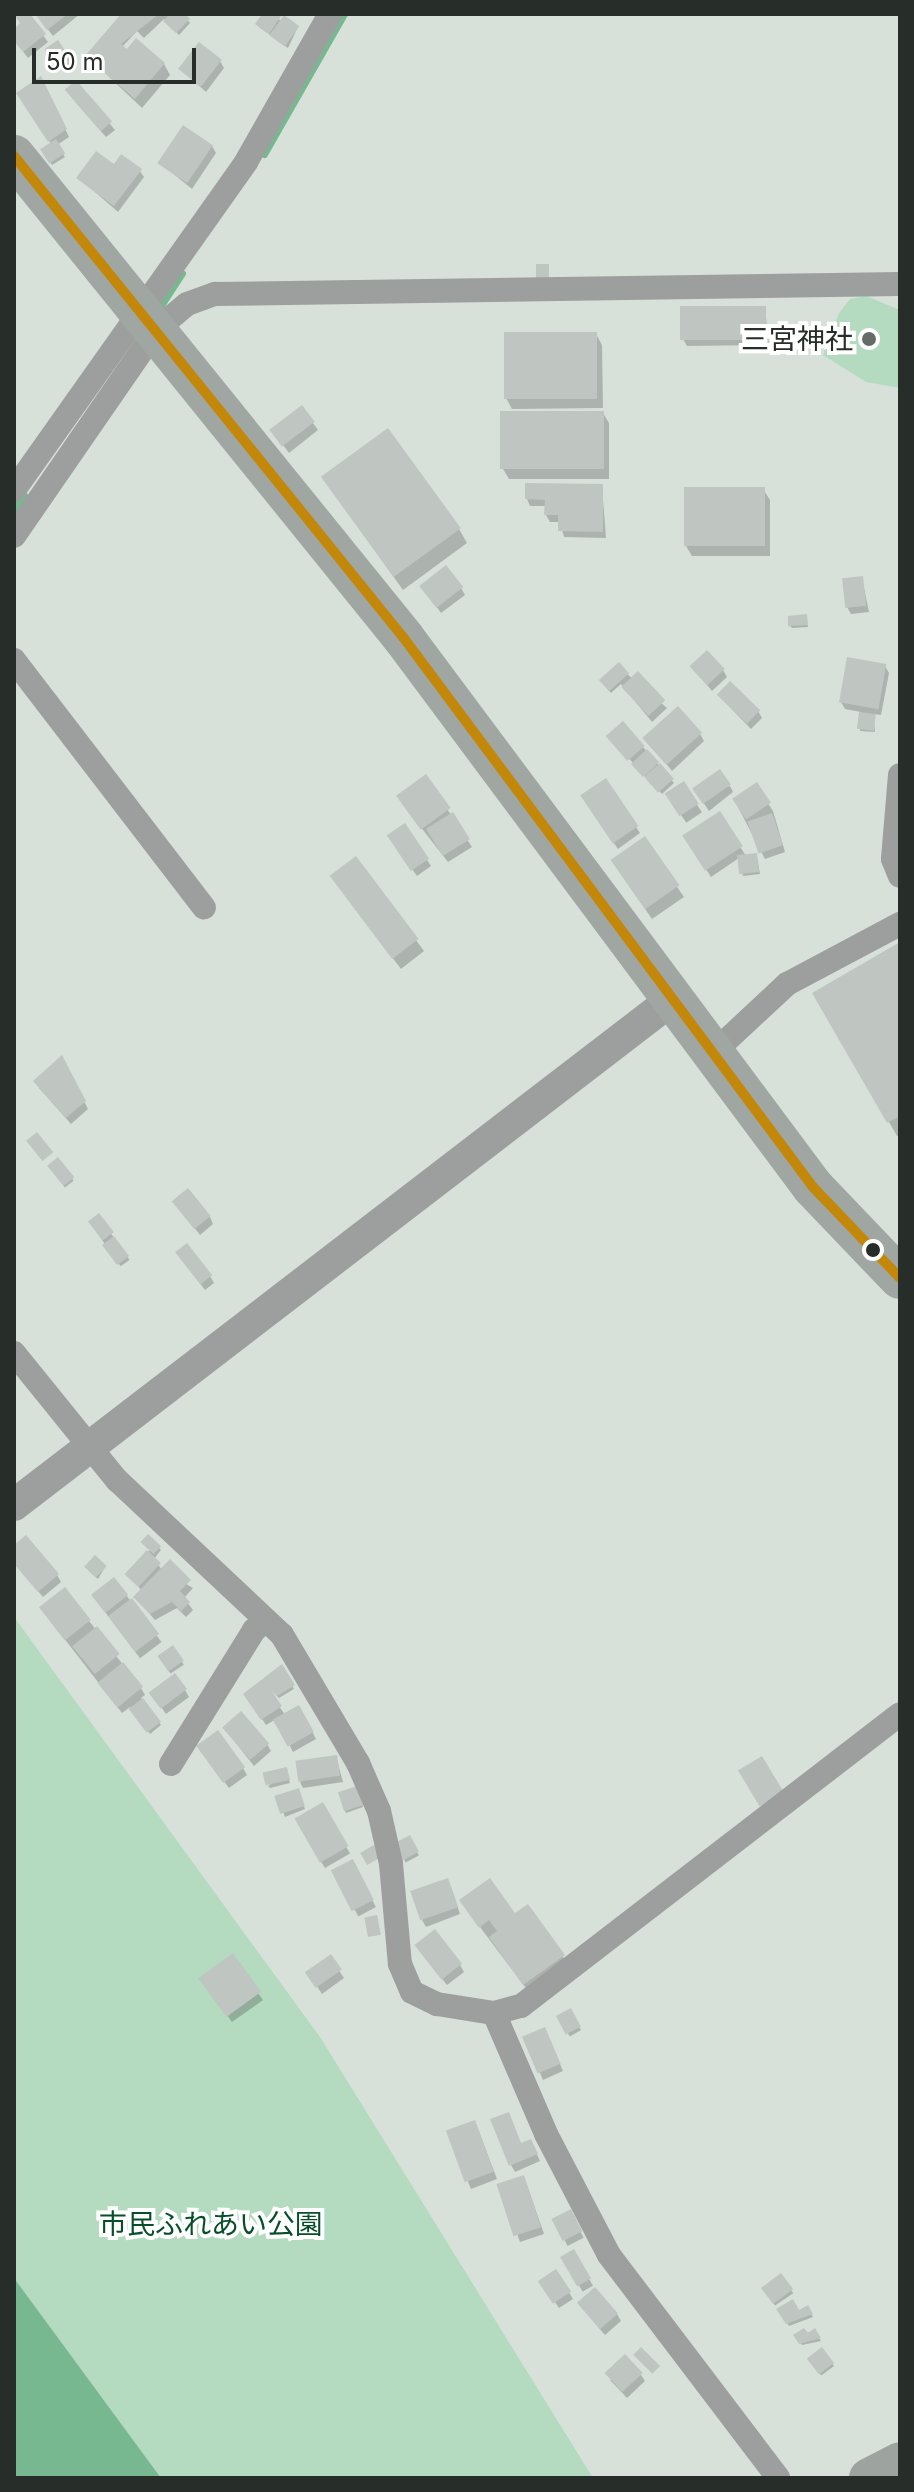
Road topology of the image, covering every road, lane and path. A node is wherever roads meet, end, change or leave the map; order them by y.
1 (330, 14) edge
2 (14, 156) edge
3 (900, 284) edge
4 (148, 321) junction
5 (14, 490) edge
6 (14, 536) edge
7 (14, 660) edge
8 (900, 775) edge
9 (900, 876) edge
10 (204, 908) dead end
11 (900, 924) edge
12 (674, 998) junction
13 (713, 1053) junction
14 (900, 1278) edge
15 (14, 1353) edge
16 (85, 1446) junction
17 (14, 1505) edge
18 (266, 1621) junction
19 (900, 1714) edge
20 (171, 1764) dead end
21 (494, 2013) junction
22 (900, 2462) edge
23 (778, 2478) edge
24 (869, 2478) edge

1 - 4 street
2 - 4 highway
3 - 4 street
4 - 5 street
4 - 6 street
4 - 12 highway
7 - 10 street
8 - 9 street
11 - 13 street
12 - 13 highway
12 - 16 street
13 - 14 highway
15 - 16 street
16 - 17 street
16 - 18 street
18 - 20 street
18 - 21 street
19 - 21 street
21 - 23 street
22 - 24 main road

